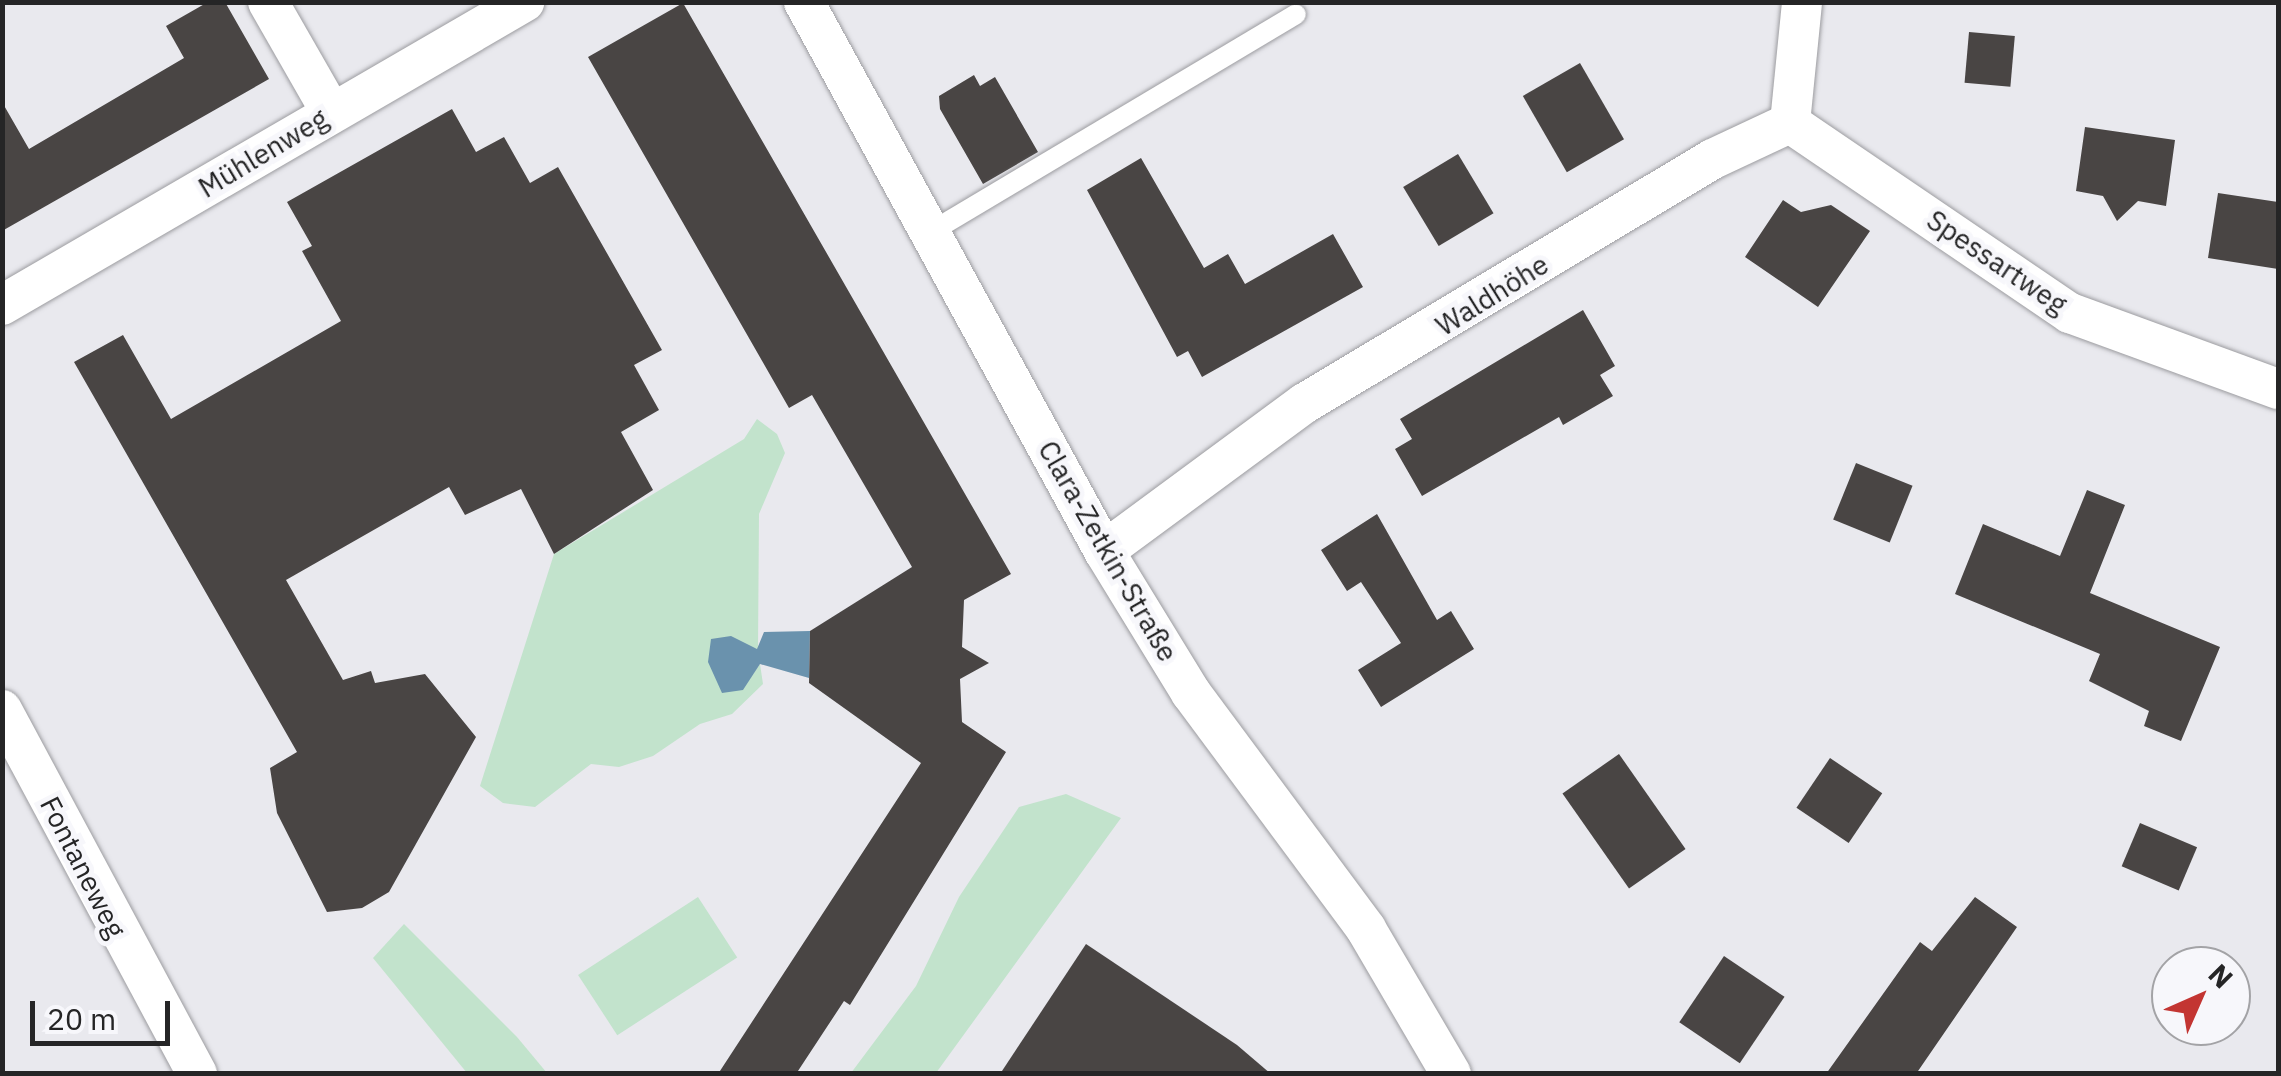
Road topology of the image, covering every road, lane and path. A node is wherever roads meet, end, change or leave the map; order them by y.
1 (268, 2) edge
2 (524, 2) edge
3 (804, 2) edge
4 (1802, 2) edge
5 (1296, 14) dead end
6 (331, 112) junction
7 (1790, 123) junction
8 (929, 233) junction
9 (2, 305) edge
10 (2278, 389) edge
11 (1104, 551) junction
12 (2, 710) edge
13 (1442, 1070) edge
14 (197, 1074) edge

1 - 6 street
2 - 6 street, Mühlenweg
3 - 8 street, Clara-Zetkin-Straße
4 - 7 street
5 - 8 lane
6 - 9 street, Mühlenweg
7 - 10 street, Spessartweg
7 - 11 street, Waldhöhe
8 - 11 street, Clara-Zetkin-Straße
11 - 13 street, Clara-Zetkin-Straße
12 - 14 street, Fontaneweg

